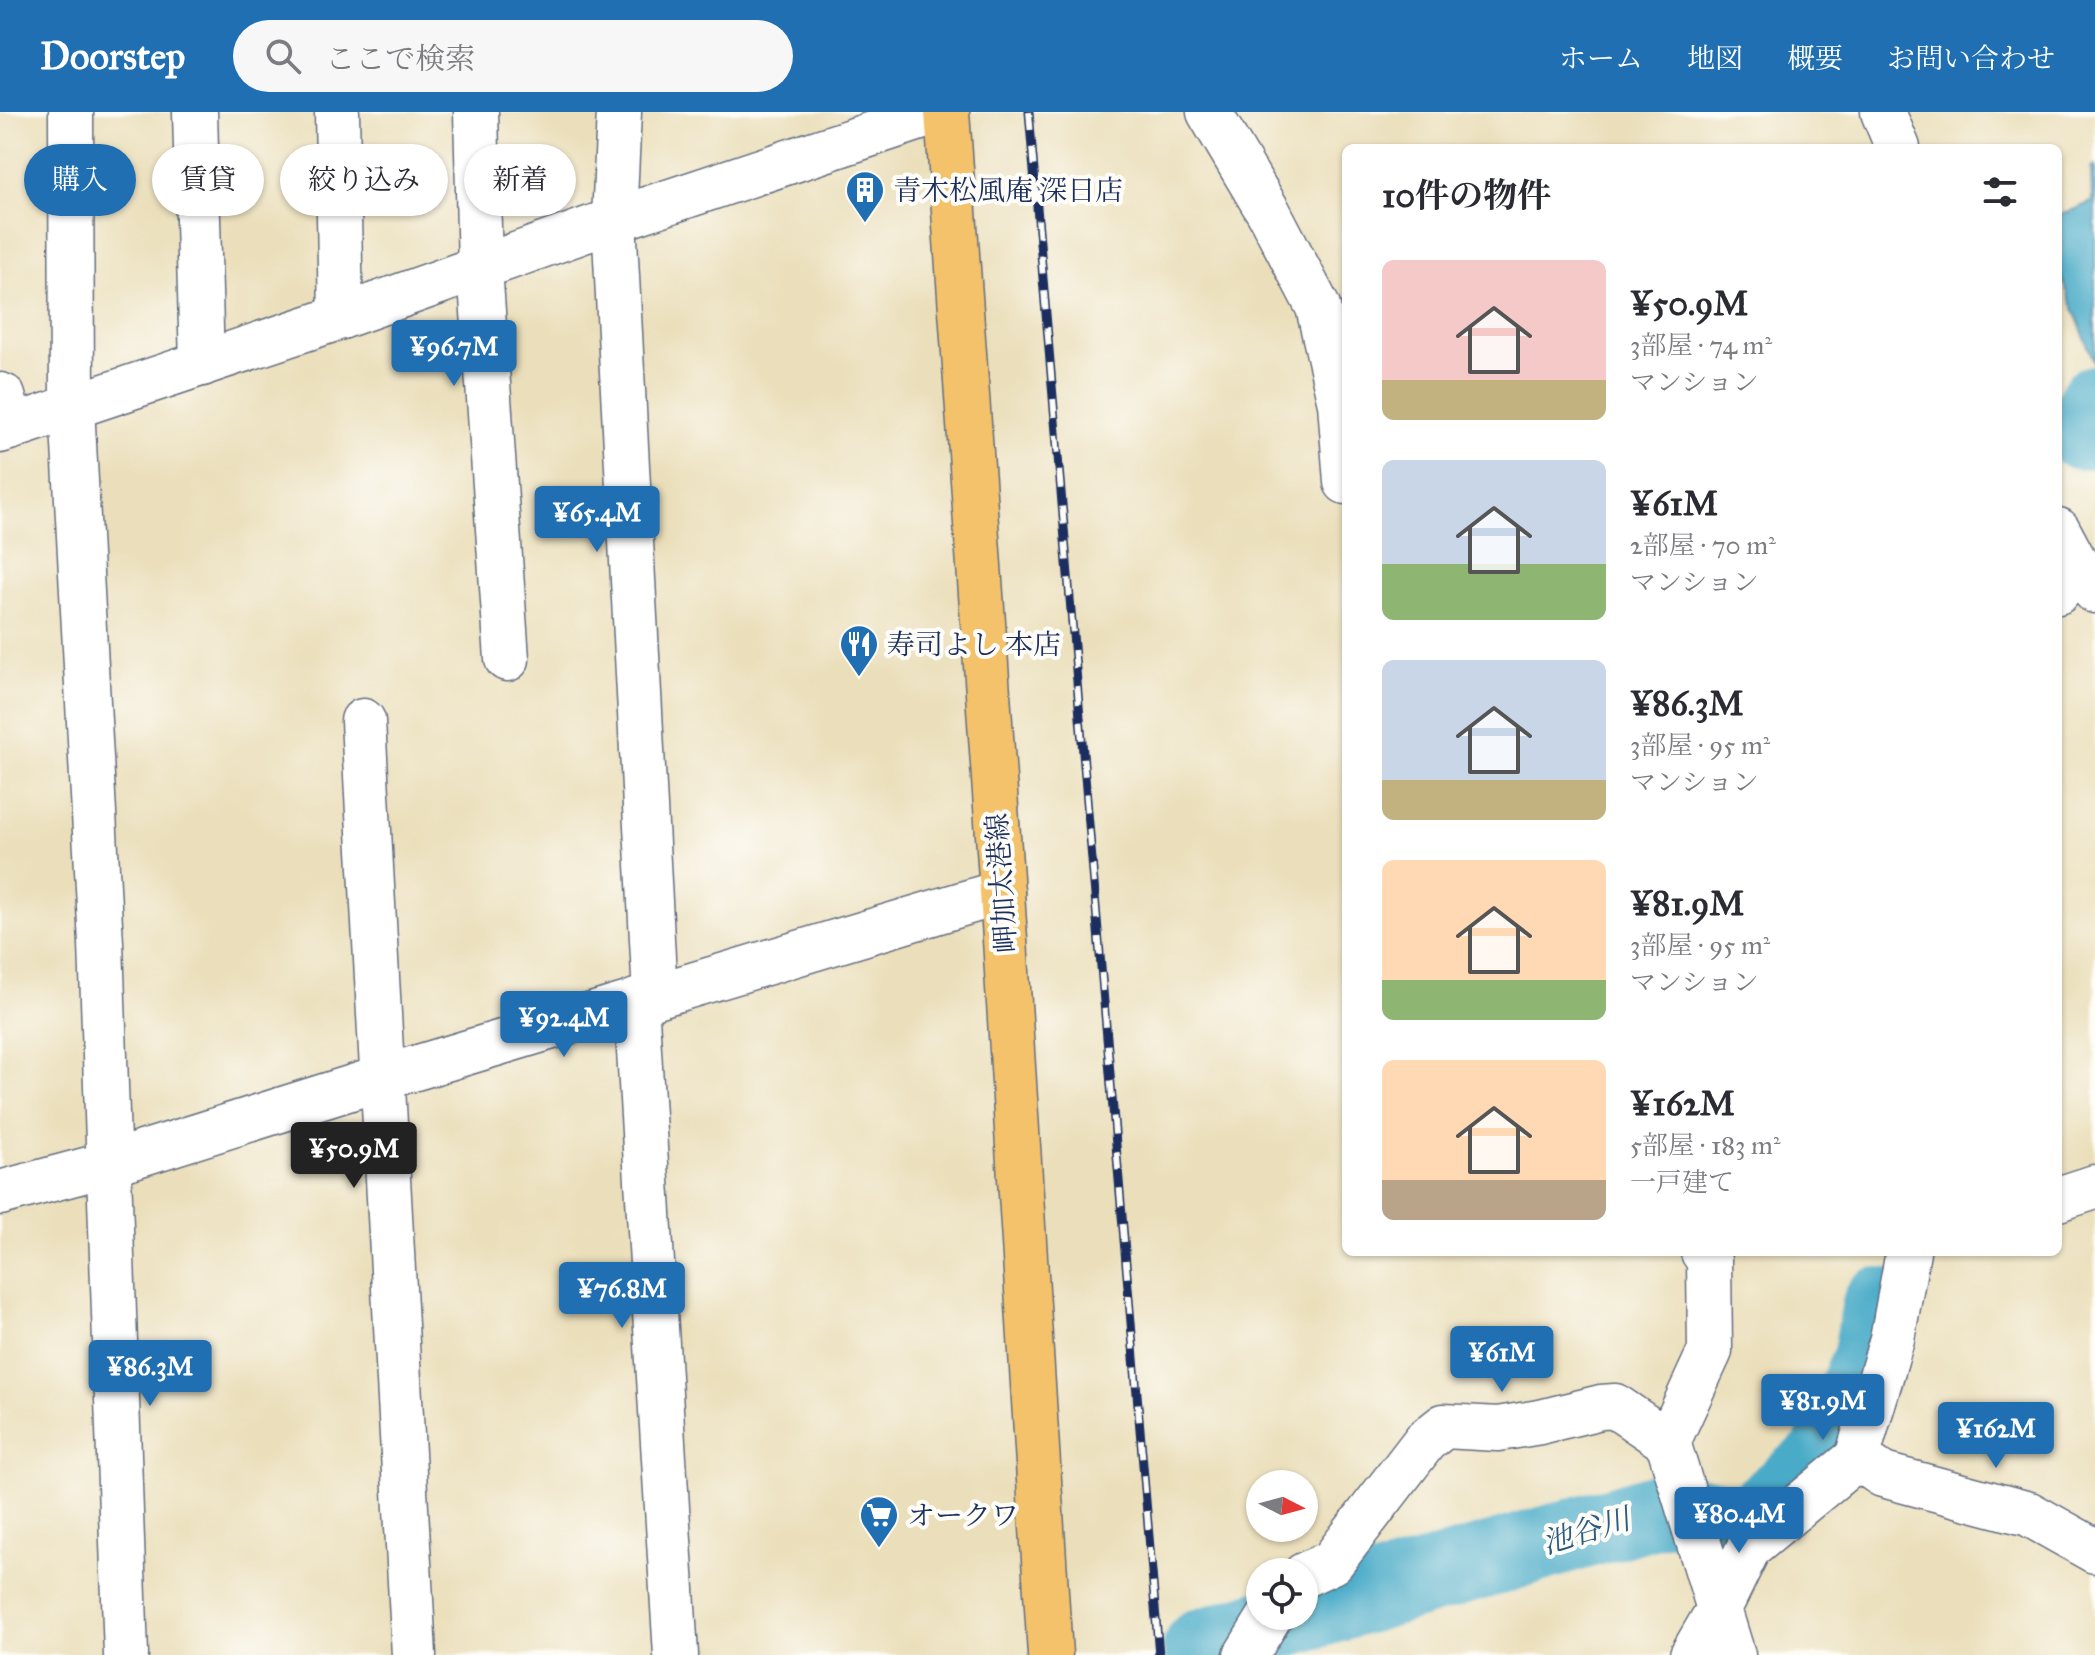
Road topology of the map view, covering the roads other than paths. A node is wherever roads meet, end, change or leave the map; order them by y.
1 (71, 112) edge
2 (195, 112) edge
3 (337, 112) edge
4 (476, 112) edge
5 (619, 112) edge
6 (938, 112) edge
7 (947, 112) edge
8 (1209, 112) edge
9 (1883, 112) edge
10 (1896, 144) edge
11 (614, 220) junction
12 (480, 268) junction
13 (341, 317) junction
14 (202, 364) junction
15 (72, 407) junction
16 (4, 418) edge
17 (1342, 429) edge
18 (507, 659) dead end
19 (363, 721) dead end
20 (1002, 892) junction
21 (646, 998) junction
22 (382, 1078) junction
23 (108, 1164) junction
24 (2095, 1187) edge
25 (0, 1193) edge
26 (2062, 1198) edge
27 (1706, 1256) edge
28 (1907, 1256) edge
29 (1668, 1442) junction
30 (1857, 1458) junction
31 (2095, 1551) edge
32 (1318, 1568) edge
33 (1720, 1607) junction
34 (126, 1655) edge
35 (414, 1655) edge
36 (676, 1655) edge
37 (1050, 1655) edge
38 (1692, 1655) edge
39 (1733, 1655) edge

1 - 15 street
2 - 14 street
3 - 13 street
4 - 12 street
5 - 11 street
6 - 11 street
7 - 20 main road, 岬加太港線
8 - 17 street
9 - 10 street
11 - 12 street
11 - 21 street
12 - 13 street
12 - 18 street
13 - 14 street
14 - 15 street
15 - 16 street
15 - 23 street
19 - 22 street
20 - 21 street
20 - 37 main road, 岬加太港線
21 - 22 street
21 - 36 street
22 - 23 street
22 - 35 street
23 - 25 street
23 - 34 street
24 - 26 street
27 - 29 street
28 - 30 street
29 - 32 street
29 - 33 street
30 - 31 street
30 - 33 street
33 - 38 street
33 - 39 street

